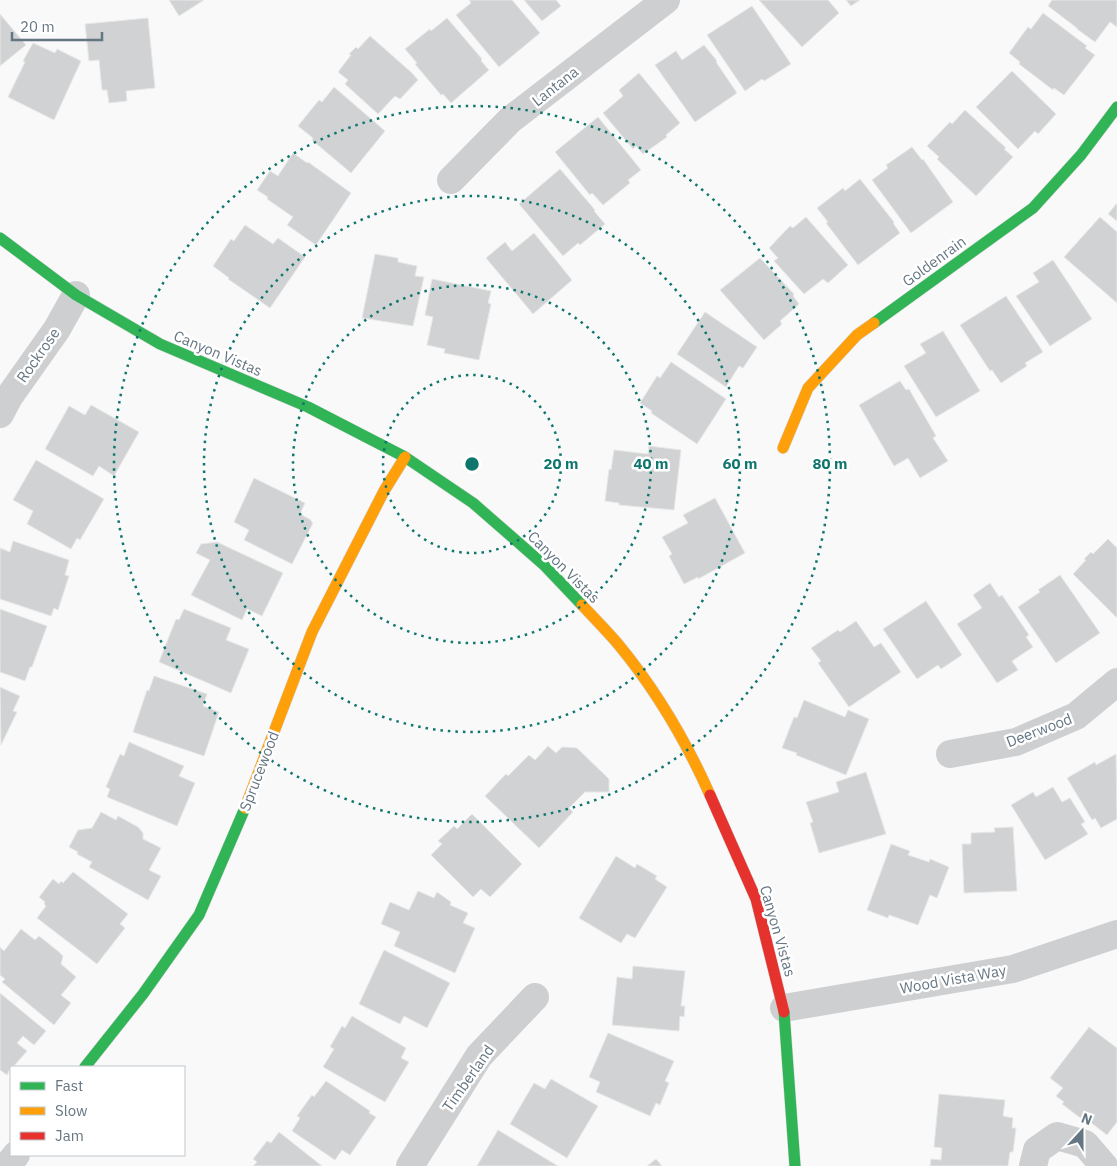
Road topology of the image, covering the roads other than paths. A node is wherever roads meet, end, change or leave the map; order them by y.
1 (666, 0) edge
2 (1117, 108) edge
3 (451, 180) dead end
4 (0, 238) edge
5 (76, 295) junction
6 (0, 414) edge
7 (783, 448) dead end
8 (405, 457) junction
9 (1117, 682) edge
10 (950, 754) dead end
11 (1117, 934) edge
12 (535, 997) dead end
13 (784, 1008) junction
14 (87, 1066) edge
15 (15, 1156) edge
16 (6, 1166) edge
17 (410, 1166) edge
18 (795, 1166) edge
19 (1033, 1166) edge
20 (1104, 1166) edge

1 - 3 street, Lantana
2 - 7 street, Goldenrain
4 - 5 street, Canyon Vistas
5 - 6 street, Rockrose
5 - 8 street, Canyon Vistas
8 - 13 street, Canyon Vistas
8 - 14 street, Sprucewood
9 - 10 street, Deerwood
11 - 13 street, Wood Vista Way
12 - 17 street, Timberland
13 - 18 street, Canyon Vistas
15 - 16 street
19 - 20 street

